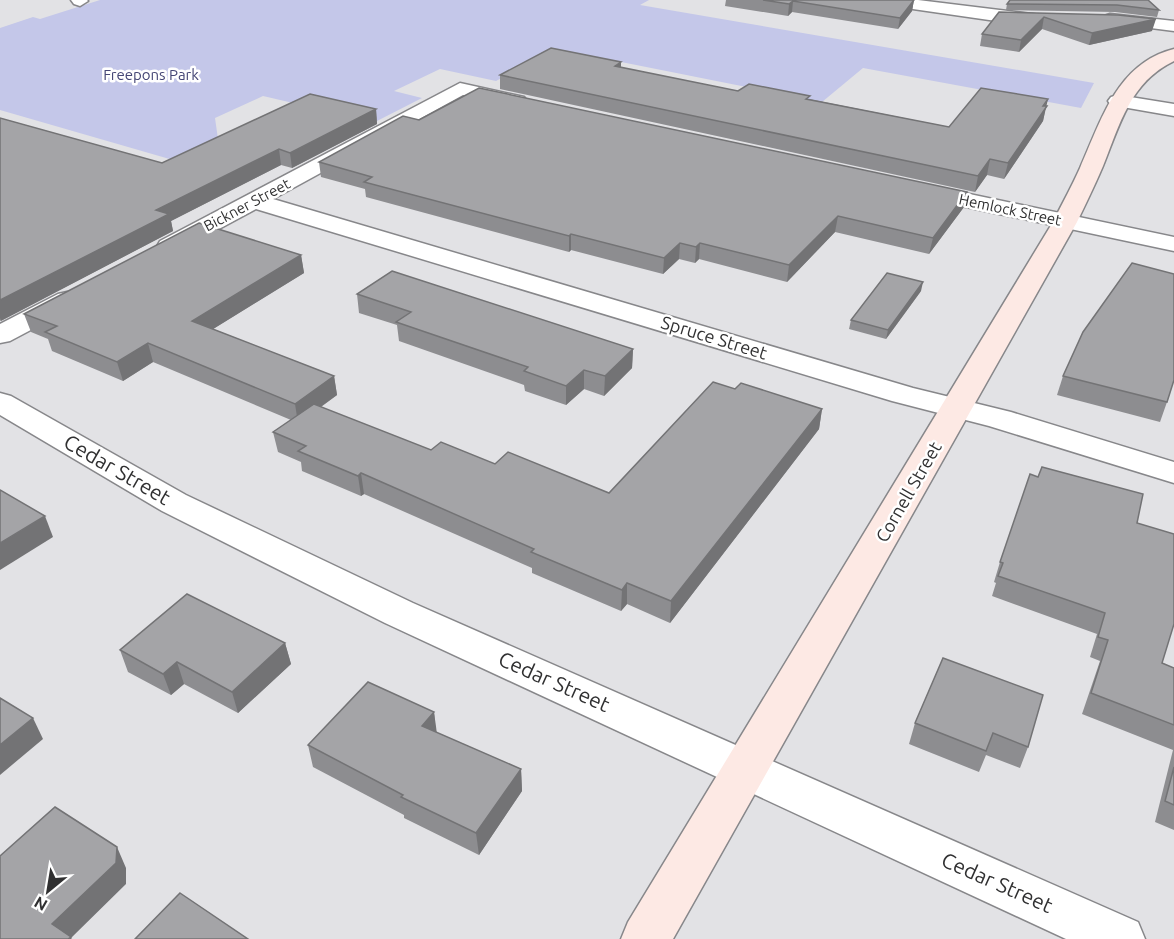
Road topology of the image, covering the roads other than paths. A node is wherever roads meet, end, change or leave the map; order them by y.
1 (885, 0) edge
2 (964, 5) edge
3 (1059, 19) edge
4 (1091, 19) edge
5 (1174, 26) edge
6 (1174, 54) edge
7 (1118, 101) junction
8 (542, 107) edge
9 (1174, 111) edge
10 (902, 186) edge
11 (255, 201) junction
12 (1065, 222) junction
13 (1174, 244) edge
14 (153, 255) edge
15 (82, 292) edge
16 (0, 335) edge
17 (0, 402) edge
18 (957, 408) junction
19 (1174, 473) edge
20 (747, 769) junction
21 (646, 939) edge
22 (1120, 939) edge

1 - 2 street
2 - 3 street
4 - 5 street
6 - 7 street, Cornell Street
7 - 9 street
7 - 12 street, Cornell Street
8 - 11 street, Bickner Street
10 - 12 street, Hemlock Street
11 - 14 street, Bickner Street
11 - 18 street, Spruce Street
12 - 13 street, Hemlock Street
12 - 18 street, Cornell Street
15 - 16 street
17 - 20 street, Cedar Street
18 - 19 street, Spruce Street
18 - 20 street, Cornell Street
20 - 21 street, Cornell Street
20 - 22 street, Cedar Street

